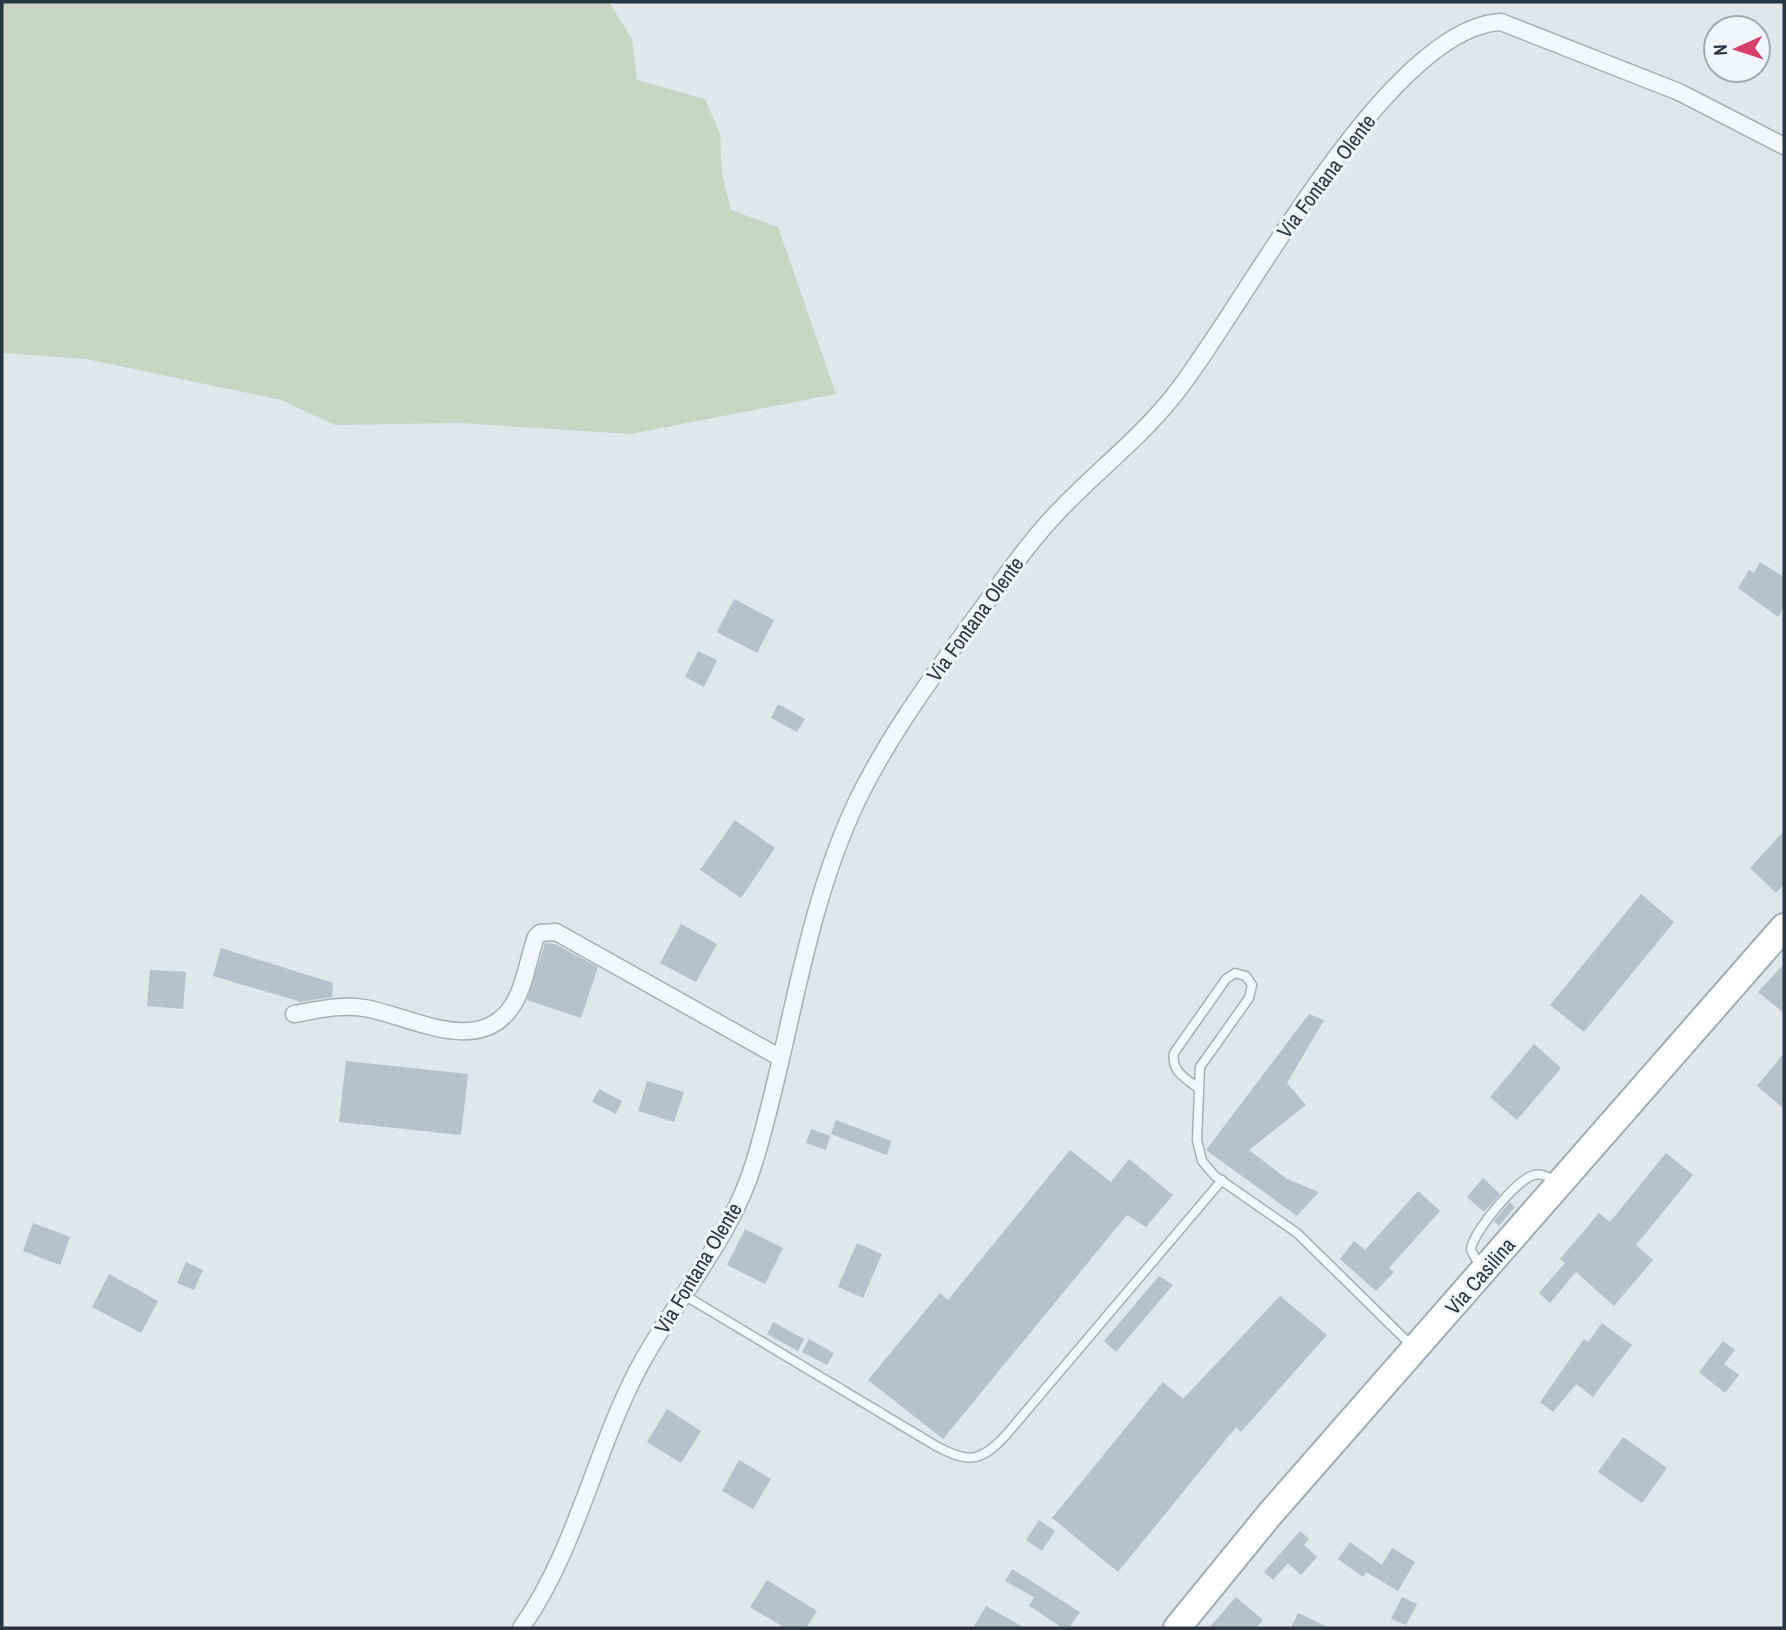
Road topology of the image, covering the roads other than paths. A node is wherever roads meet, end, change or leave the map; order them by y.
1 (1784, 146) edge
2 (1784, 927) edge
3 (294, 1014) dead end
4 (779, 1056) junction
5 (1198, 1088) junction
6 (1222, 1180) junction
7 (684, 1295) junction
8 (1416, 1349) junction
9 (521, 1628) edge
10 (1177, 1628) edge

1 - 4 street, Via Fontana Olente
2 - 8 main road, Via Casilina
3 - 4 street
4 - 7 street, Via Fontana Olente
5 - 5 lane
5 - 6 lane
6 - 7 lane
6 - 8 lane
7 - 9 street, Via Fontana Olente
8 - 10 main road, Via Casilina

